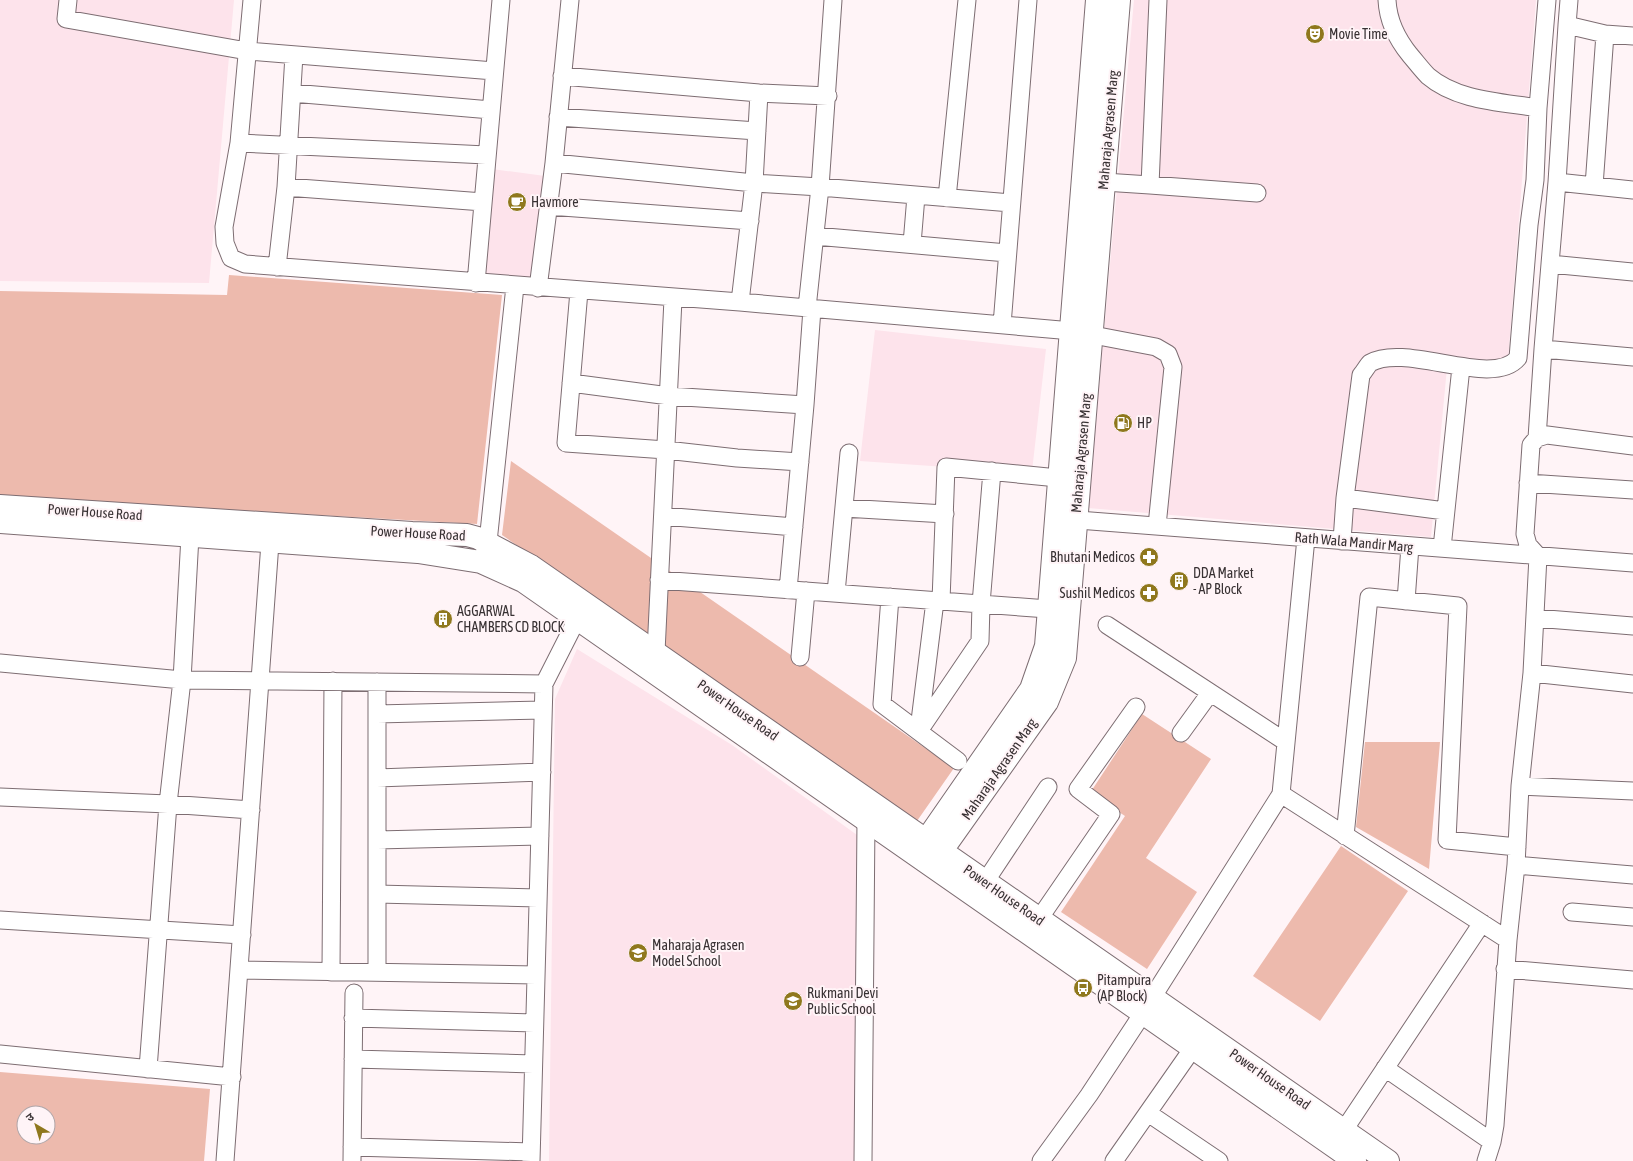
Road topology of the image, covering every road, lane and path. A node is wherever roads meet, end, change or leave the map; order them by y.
1 (68, 0) edge
2 (252, 0) edge
3 (500, 0) edge
4 (570, 0) edge
5 (833, 0) edge
6 (967, 0) edge
7 (1028, 0) edge
8 (1097, 0) edge
9 (1119, 0) edge
10 (1158, 0) edge
11 (1387, 0) edge
12 (1547, 0) edge
13 (1570, 0) edge
14 (1567, 25) junction
15 (1605, 34) junction
16 (1633, 36) edge
17 (247, 51) junction
18 (294, 55) junction
19 (494, 71) junction
20 (562, 76) junction
21 (292, 93) junction
22 (759, 93) junction
23 (828, 96) junction
24 (1538, 108) junction
25 (491, 110) junction
26 (558, 117) junction
27 (757, 131) junction
28 (239, 143) junction
29 (288, 145) junction
30 (486, 155) junction
31 (554, 163) junction
32 (1104, 182) junction
33 (1556, 182) junction
34 (754, 183) junction
35 (1150, 185) junction
36 (1594, 186) junction
37 (286, 187) junction
38 (820, 187) junction
39 (1633, 190) edge
40 (1257, 193) dead end
41 (916, 196) junction
42 (948, 198) junction
43 (483, 202) junction
44 (1011, 203) junction
45 (549, 206) junction
46 (750, 221) junction
47 (815, 236) junction
48 (912, 244) junction
49 (1007, 253) junction
50 (1550, 264) junction
51 (277, 267) junction
52 (1633, 272) edge
53 (476, 283) junction
54 (515, 286) junction
55 (538, 288) junction
56 (579, 291) junction
57 (673, 299) junction
58 (740, 302) junction
59 (809, 309) junction
60 (1002, 325) junction
61 (1081, 332) junction
62 (1543, 349) junction
63 (1633, 357) edge
64 (1461, 367) junction
65 (571, 383) junction
66 (669, 396) junction
67 (805, 405) junction
68 (1537, 438) junction
69 (1633, 446) edge
70 (666, 450) junction
71 (848, 453) dead end
72 (800, 462) junction
73 (992, 471) junction
74 (1058, 478) junction
75 (1528, 483) junction
76 (1633, 490) edge
77 (1345, 498) junction
78 (0, 506) edge
79 (844, 508) junction
80 (1446, 511) junction
81 (944, 514) junction
82 (663, 516) junction
83 (1065, 519) junction
84 (0, 522) edge
85 (1157, 526) junction
86 (794, 527) junction
87 (270, 533) junction
88 (457, 534) junction
89 (190, 536) junction
90 (1306, 538) junction
91 (1342, 541) junction
92 (488, 542) junction
93 (1410, 546) junction
94 (1442, 548) junction
95 (1538, 556) junction
96 (452, 557) junction
97 (481, 562) junction
98 (1633, 564) edge
99 (660, 580) junction
100 (788, 590) junction
101 (806, 591) junction
102 (836, 593) junction
103 (890, 598) junction
104 (938, 601) junction
105 (1406, 601) junction
106 (981, 604) junction
107 (1048, 609) junction
108 (1535, 618) junction
109 (577, 619) junction
110 (1107, 625) dead end
111 (1633, 626) edge
112 (656, 652) junction
113 (800, 657) dead end
114 (0, 663) edge
115 (1532, 673) junction
116 (182, 680) junction
117 (260, 680) junction
118 (333, 681) junction
119 (377, 682) junction
120 (544, 684) junction
121 (1633, 684) edge
122 (1210, 693) junction
123 (1136, 707) dead end
124 (544, 710) junction
125 (377, 714) junction
126 (918, 731) junction
127 (1181, 733) dead end
128 (1286, 742) junction
129 (958, 761) dead end
130 (542, 772) junction
131 (377, 778) junction
132 (1520, 786) junction
133 (1048, 787) dead end
134 (1633, 791) edge
135 (1281, 794) junction
136 (0, 797) edge
137 (168, 804) junction
138 (251, 810) junction
139 (869, 812) junction
140 (540, 836) junction
141 (1346, 836) junction
142 (377, 840) junction
143 (1516, 847) junction
144 (928, 853) junction
145 (1516, 865) junction
146 (1633, 875) edge
147 (985, 882) junction
148 (378, 894) junction
149 (538, 898) junction
150 (1572, 912) dead end
151 (1633, 917) edge
152 (1039, 919) junction
153 (0, 920) edge
154 (1482, 923) junction
155 (159, 930) junction
156 (242, 935) junction
157 (1508, 940) junction
158 (1505, 969) junction
159 (239, 970) junction
160 (331, 972) junction
161 (378, 972) junction
162 (536, 974) junction
163 (1633, 980) edge
164 (354, 993) dead end
165 (1148, 1006) junction
166 (353, 1018) junction
167 (534, 1023) junction
168 (1193, 1048) junction
169 (0, 1054) edge
170 (353, 1059) junction
171 (533, 1064) junction
172 (1385, 1068) junction
173 (148, 1069) junction
174 (232, 1078) junction
175 (1148, 1112) junction
176 (1344, 1130) junction
177 (1492, 1142) junction
178 (352, 1154) edge
179 (531, 1156) edge
180 (225, 1161) edge
181 (863, 1161) edge
182 (1041, 1161) edge
183 (1114, 1161) edge
184 (1219, 1161) edge
185 (1355, 1161) edge
186 (1388, 1161) edge
187 (1486, 1161) edge

1 - 17 street
2 - 17 street
3 - 19 street
4 - 20 street
5 - 23 street
6 - 42 street
7 - 44 street
8 - 61 street, Maharaja Agrasen Marg
9 - 32 street, Maharaja Agrasen Marg
10 - 35 street
11 - 24 street
12 - 24 street
13 - 14 street
14 - 15 street
14 - 33 street
15 - 16 street
15 - 36 street
17 - 18 street
17 - 28 street
18 - 19 street
18 - 21 street
19 - 25 street
20 - 22 street
20 - 26 street
21 - 25 street
21 - 29 street
22 - 23 street
22 - 27 street
23 - 38 street
24 - 64 street
25 - 30 street
26 - 27 street
26 - 31 street
27 - 34 street
28 - 29 street
28 - 51 street
29 - 30 street
29 - 37 street
30 - 43 street
31 - 34 street
31 - 45 street
32 - 35 street
32 - 61 street, Maharaja Agrasen Marg
33 - 36 street
33 - 50 street
34 - 38 street
34 - 46 street
35 - 40 street
36 - 39 street
37 - 43 street
37 - 51 street
38 - 41 street
38 - 47 street
41 - 42 street
41 - 48 street
42 - 44 street
43 - 53 street
44 - 49 street
45 - 46 street
45 - 55 street
46 - 58 street
47 - 48 street
47 - 59 street
48 - 49 street
49 - 60 street
50 - 52 street
50 - 62 street
51 - 53 street
53 - 54 street
54 - 55 street
54 - 92 street
55 - 56 street
56 - 57 street
56 - 65 street
57 - 58 street
57 - 66 street
58 - 59 street
59 - 60 street
59 - 67 street
60 - 61 street
61 - 74 street, Maharaja Agrasen Marg
61 - 83 street, Maharaja Agrasen Marg
61 - 85 street
62 - 63 street
62 - 68 street
64 - 77 street
64 - 80 street
65 - 66 street
65 - 70 street
66 - 67 street
66 - 70 street
67 - 72 street
68 - 69 street
68 - 75 street
70 - 72 street
70 - 82 street
71 - 79 street
72 - 86 street
73 - 74 street
73 - 81 street
73 - 106 street
74 - 83 street, Maharaja Agrasen Marg
75 - 76 street
75 - 95 street
77 - 80 street
77 - 91 street
78 - 87 street, Power House Road
79 - 81 street
79 - 102 street
80 - 94 street
81 - 104 street
82 - 86 street
82 - 99 street
83 - 85 street, Rath Wala Mandir Marg
83 - 107 street, Maharaja Agrasen Marg
83 - 144 street, Maharaja Agrasen Marg
84 - 89 street, Power House Road
85 - 90 street, Rath Wala Mandir Marg
86 - 100 street
87 - 88 street, Power House Road
87 - 89 street, Power House Road
87 - 96 street, Power House Road
87 - 117 street
88 - 92 street, Power House Road
88 - 96 street
89 - 116 street
90 - 91 street, Rath Wala Mandir Marg
90 - 128 street
91 - 93 street, Rath Wala Mandir Marg
92 - 97 street
92 - 112 street, Power House Road
93 - 94 street, Rath Wala Mandir Marg
93 - 105 street
94 - 95 street, Rath Wala Mandir Marg
95 - 98 street, Rath Wala Mandir Marg
95 - 108 street
96 - 97 street, Power House Road
97 - 109 street, Power House Road
99 - 100 street
99 - 112 street
100 - 101 street
101 - 102 street
101 - 113 street
102 - 103 street
103 - 104 street
103 - 126 street
104 - 106 street
104 - 126 street
105 - 141 street
105 - 143 street
106 - 107 street
106 - 126 street
107 - 144 street, Maharaja Agrasen Marg
108 - 111 street
108 - 115 street
109 - 120 street
109 - 139 street, Power House Road
110 - 122 street
112 - 139 street, Power House Road
114 - 116 street
115 - 121 street
115 - 132 street
116 - 117 street
116 - 137 street
117 - 118 street
117 - 138 street
118 - 119 street
118 - 160 street
119 - 120 street
119 - 125 street
120 - 124 street
122 - 127 street
122 - 128 street
123 - 152 street
124 - 125 street
124 - 130 street
125 - 131 street
126 - 129 street
128 - 135 street
130 - 131 street
130 - 140 street
131 - 142 street
132 - 134 street
132 - 143 street
133 - 147 street
135 - 141 street
135 - 165 street
136 - 137 street
137 - 138 street
137 - 155 street
138 - 156 street
139 - 144 street, Power House Road
139 - 181 street
140 - 142 street
140 - 149 street
141 - 154 street
142 - 148 street
143 - 145 street
144 - 147 street, Power House Road
144 - 165 street, Power House Road
145 - 146 street
145 - 157 street
147 - 152 street, Power House Road
148 - 149 street
148 - 161 street
149 - 162 street
150 - 151 street
152 - 165 street, Power House Road
153 - 155 street
154 - 157 street
154 - 172 street
155 - 156 street
155 - 173 street
156 - 159 street
157 - 158 street
158 - 163 street
158 - 177 street
159 - 160 street
159 - 174 street
160 - 161 street
161 - 162 street
162 - 167 street
164 - 166 street
165 - 168 street, Power House Road
165 - 176 street, Power House Road
165 - 182 street
166 - 167 street
166 - 170 street
167 - 171 street
168 - 175 street
168 - 185 street, Power House Road
169 - 173 street
170 - 171 street
170 - 178 street
171 - 179 street
172 - 176 street
172 - 177 street
173 - 174 street
174 - 180 street
175 - 183 street
175 - 184 street
176 - 186 street, Power House Road
177 - 187 street
178 - 179 street

